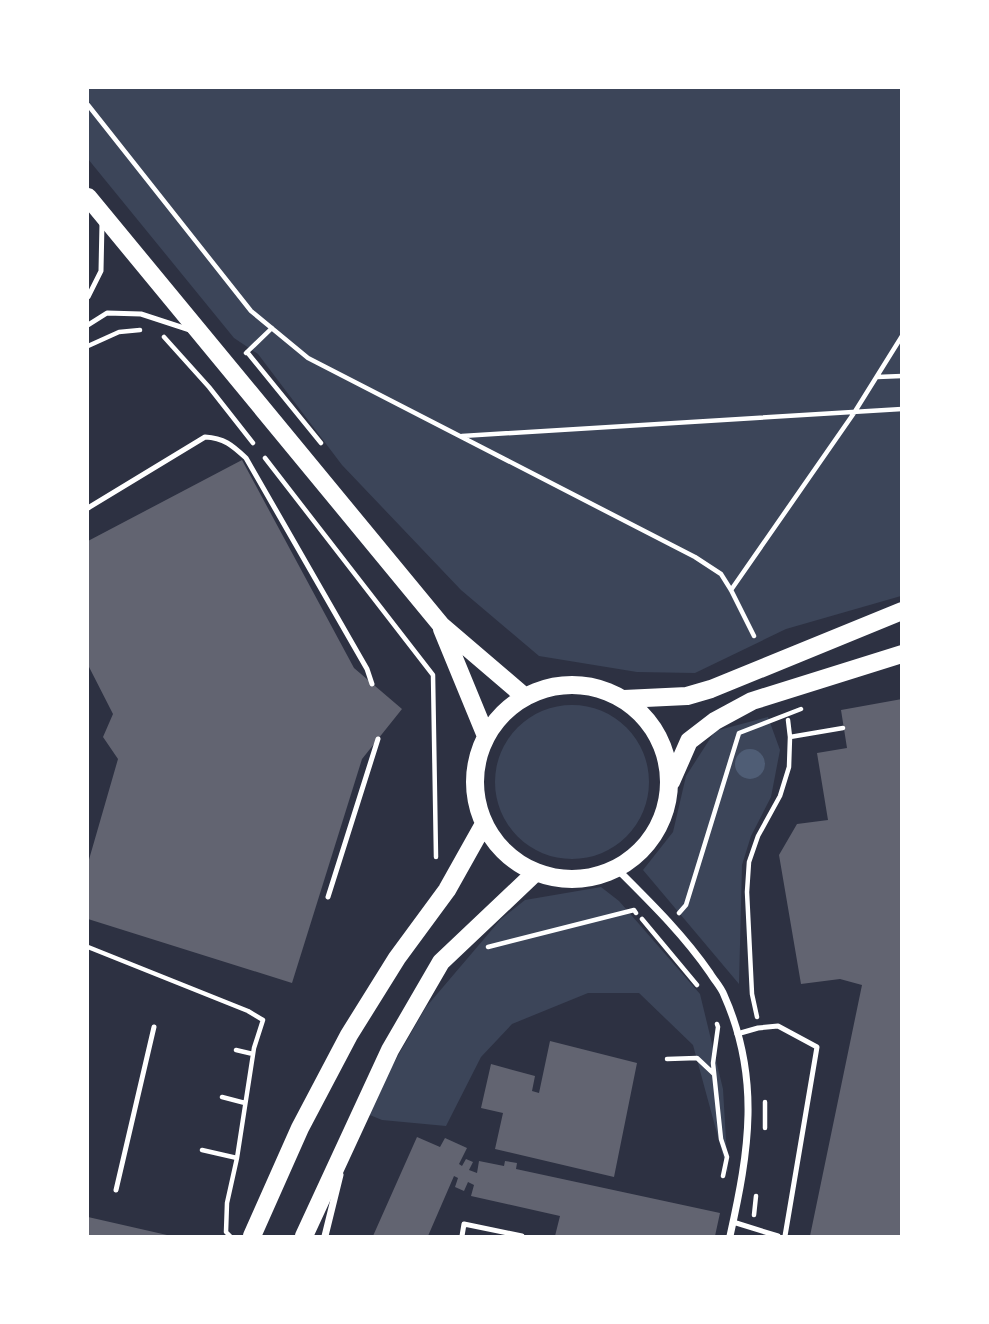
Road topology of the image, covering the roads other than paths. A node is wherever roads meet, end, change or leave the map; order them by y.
1 (88, 197) edge
2 (102, 215) junction
3 (88, 297) edge
4 (88, 325) edge
5 (202, 336) junction
6 (88, 508) edge
7 (901, 611) edge
8 (441, 625) junction
9 (901, 654) edge
10 (372, 684) dead end
11 (524, 696) junction
12 (624, 699) junction
13 (486, 736) junction
14 (378, 739) dead end
15 (670, 783) junction
16 (484, 824) junction
17 (617, 869) junction
18 (536, 872) junction
19 (328, 897) dead end
20 (154, 1027) dead end
21 (737, 1034) junction
22 (346, 1147) junction
23 (116, 1190) dead end
24 (733, 1222) junction
25 (252, 1237) edge
26 (304, 1237) edge
27 (325, 1237) edge
28 (462, 1237) edge
29 (522, 1237) edge
30 (730, 1237) edge
31 (778, 1237) edge
32 (785, 1237) edge

1 - 2 main road
2 - 3 lane
2 - 5 main road
4 - 5 lane
5 - 8 main road
6 - 10 lane
7 - 12 main road
8 - 11 main road
8 - 13 main road
9 - 15 main road
11 - 12 main road
11 - 13 main road
12 - 15 main road
13 - 16 main road
14 - 19 lane
15 - 17 main road
16 - 18 main road
16 - 25 main road
17 - 18 main road
17 - 21 street
18 - 22 main road
20 - 23 lane
21 - 24 street
21 - 32 lane
22 - 26 main road
22 - 27 street
24 - 30 street
24 - 31 lane
28 - 29 lane

